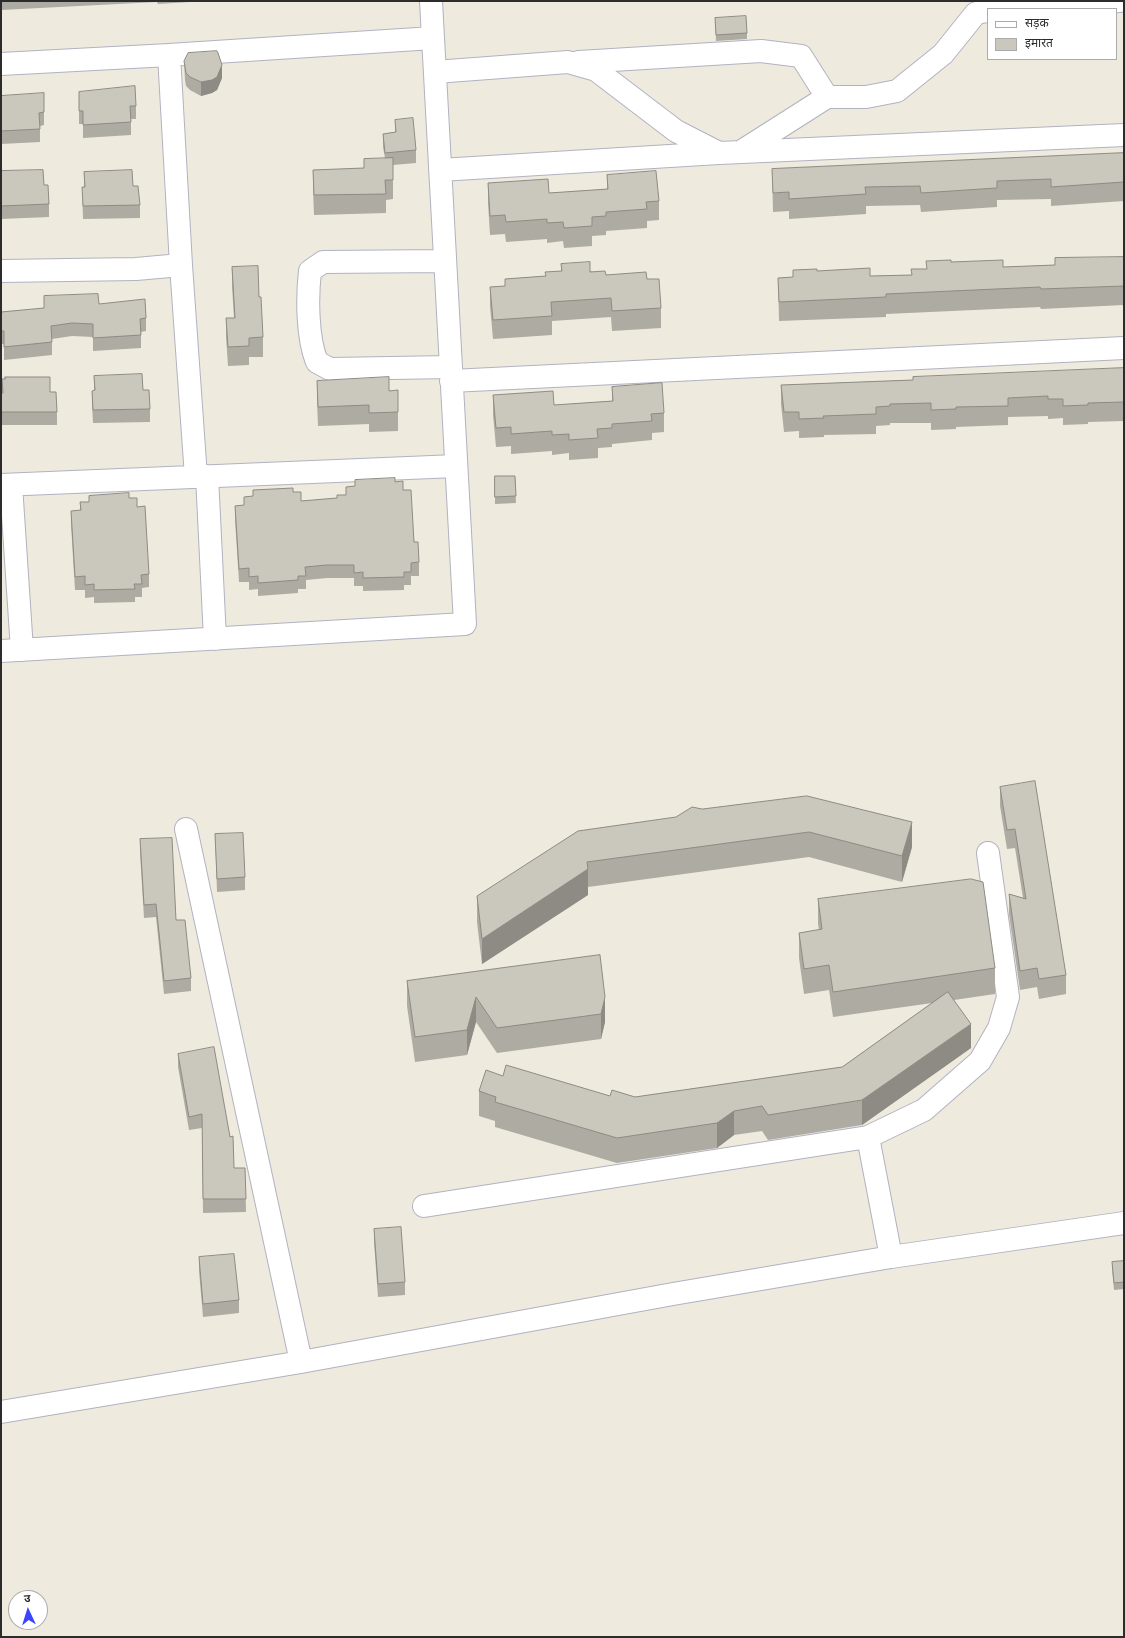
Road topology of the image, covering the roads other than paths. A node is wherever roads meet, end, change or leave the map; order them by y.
1 (431, 1) edge
2 (1120, 1) edge
3 (1002, 8) edge
4 (987, 11) edge
5 (433, 38) junction
6 (169, 55) junction
7 (568, 62) junction
8 (1, 64) edge
9 (435, 72) junction
10 (827, 97) junction
11 (1124, 134) edge
12 (729, 153) junction
13 (440, 170) junction
14 (445, 261) junction
15 (181, 265) junction
16 (1, 271) edge
17 (1124, 348) edge
18 (451, 374) junction
19 (456, 466) junction
20 (202, 477) junction
21 (6, 485) edge
22 (215, 639) junction
23 (12, 650) edge
24 (186, 829) dead end
25 (988, 853) dead end
26 (868, 1137) junction
27 (424, 1206) dead end
28 (1124, 1223) edge
29 (891, 1257) junction
30 (301, 1362) junction
31 (1, 1412) edge

1 - 5 street
2 - 3 street
4 - 10 street
5 - 6 street
5 - 9 street
6 - 8 street
6 - 15 street
7 - 9 street
7 - 10 street
7 - 12 street
9 - 13 street
10 - 12 street
11 - 12 street
12 - 13 street
13 - 14 street
14 - 18 street
14 - 18 street
15 - 16 street
15 - 20 street
17 - 18 street
18 - 19 street
19 - 20 street
19 - 22 street
20 - 21 street
20 - 22 street
21 - 23 street
22 - 23 street
24 - 30 street
25 - 26 street
26 - 27 street
26 - 29 street
28 - 29 street
29 - 30 street
30 - 31 street

